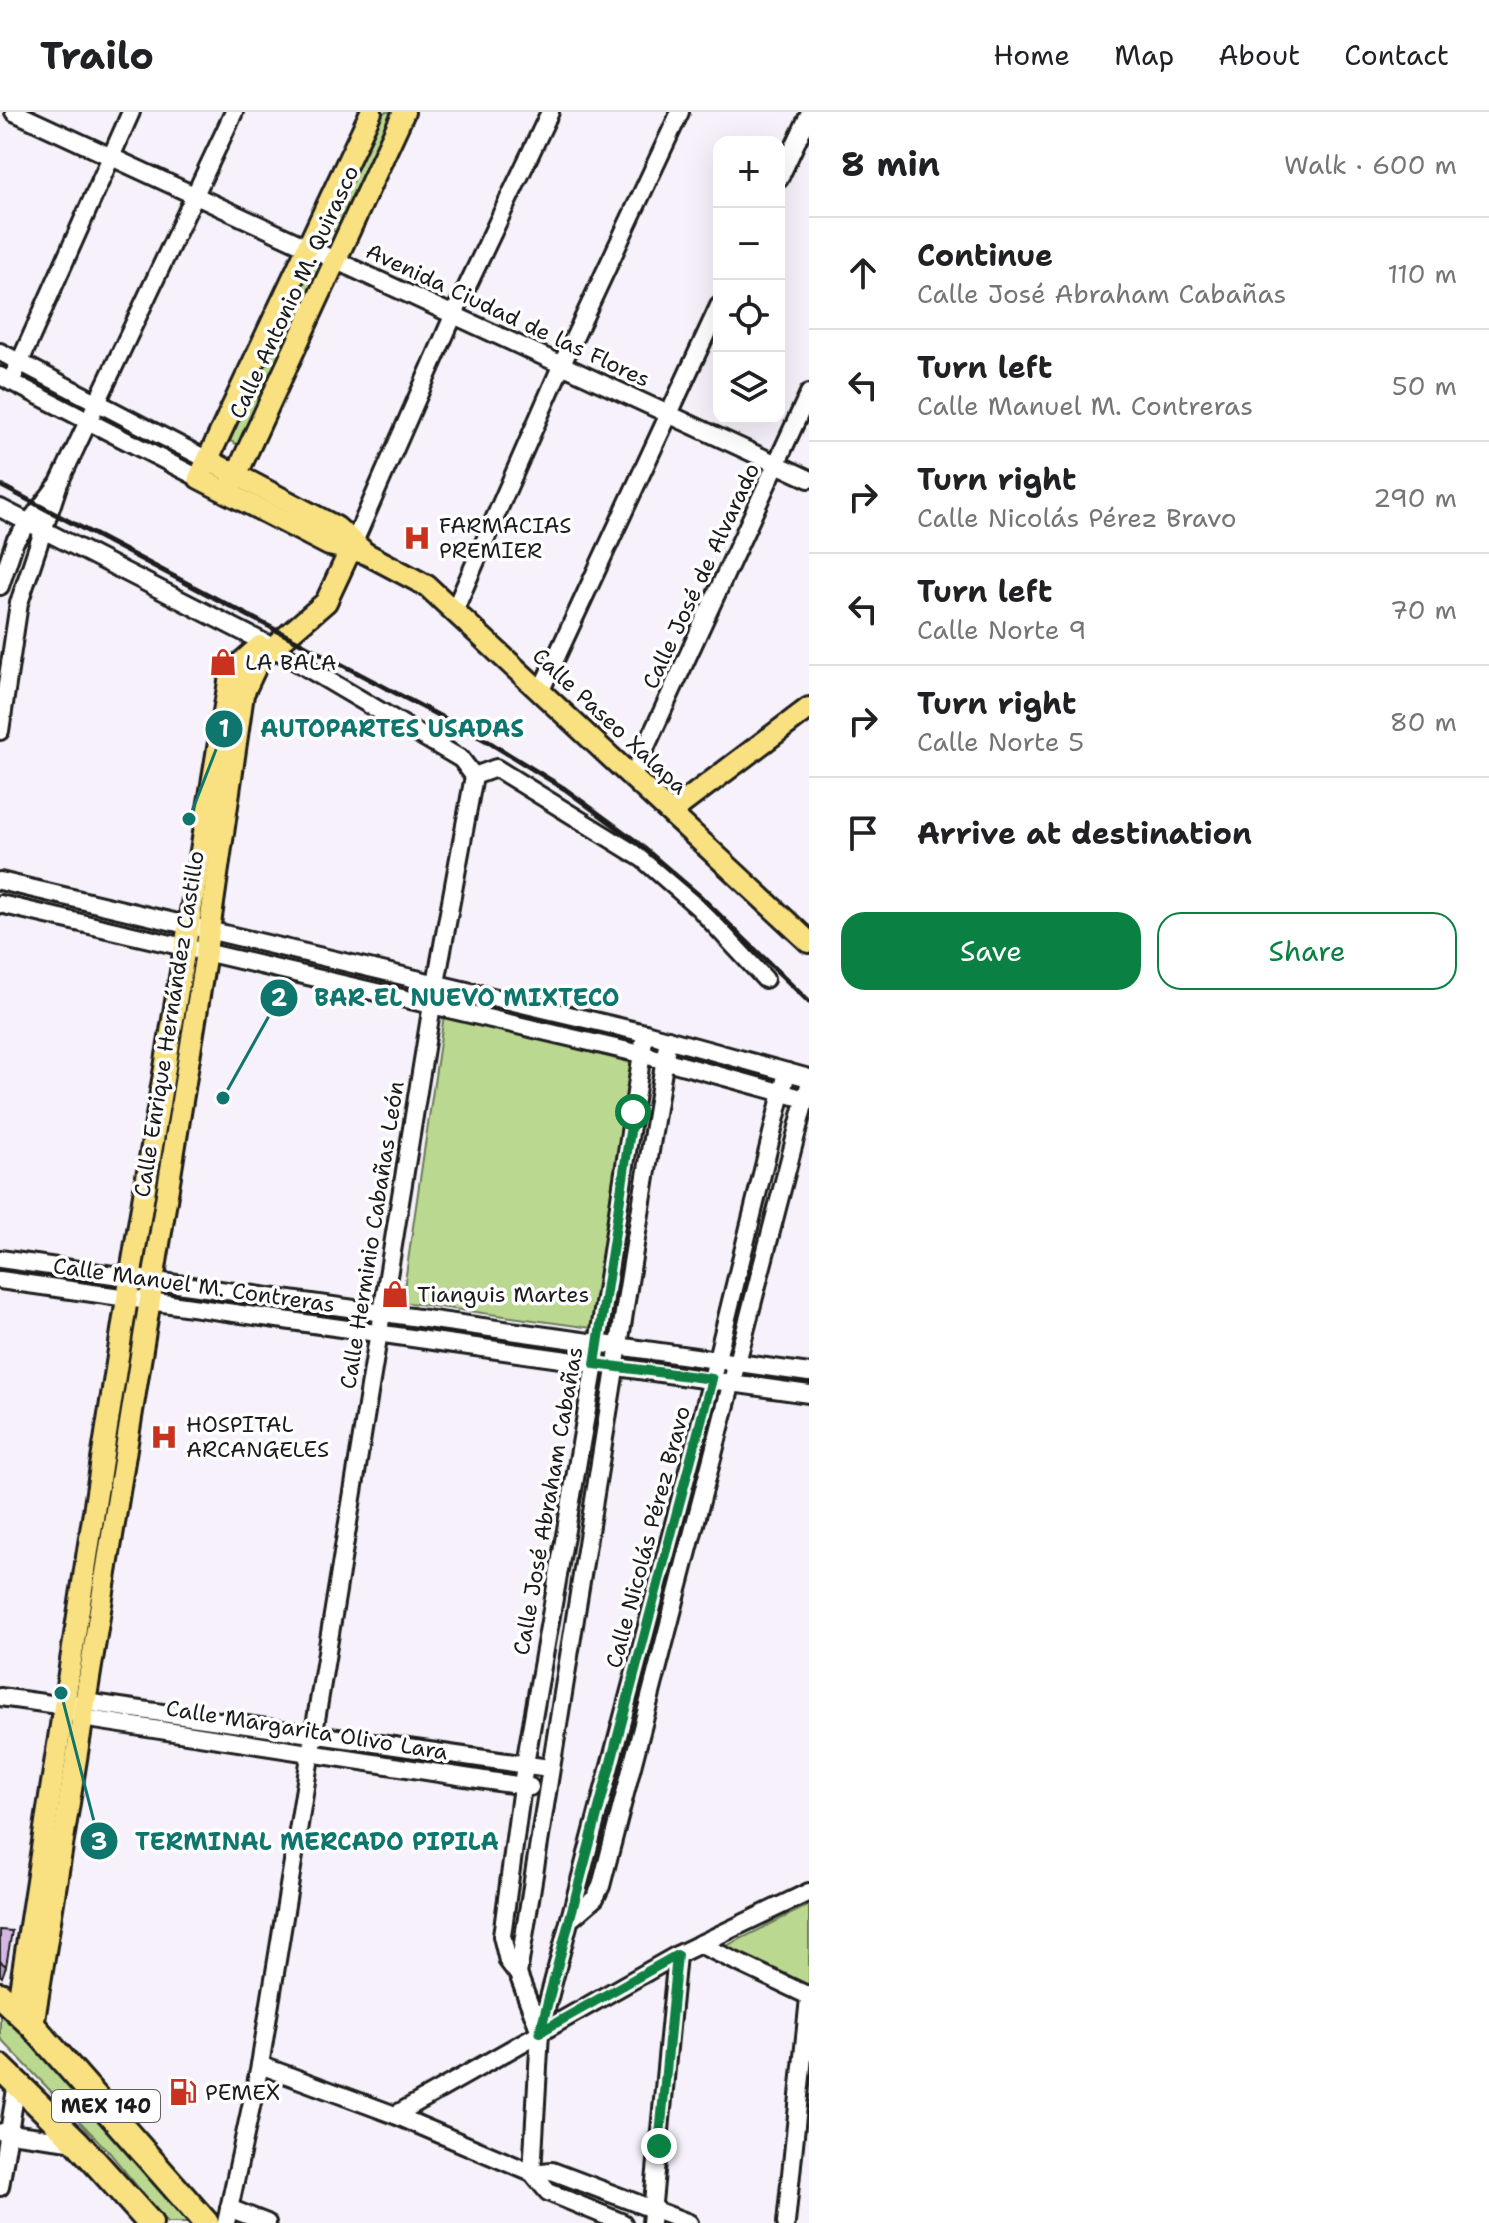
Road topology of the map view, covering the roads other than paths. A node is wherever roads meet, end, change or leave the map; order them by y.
1 (14, 112) edge
2 (131, 112) edge
3 (234, 112) edge
4 (371, 112) edge
5 (404, 112) edge
6 (550, 112) edge
7 (680, 112) edge
8 (809, 115) edge
9 (110, 157) junction
10 (785, 166) edge
11 (195, 196) junction
12 (308, 247) junction
13 (335, 260) junction
14 (454, 314) junction
15 (713, 319) edge
16 (0, 352) edge
17 (20, 363) junction
18 (562, 364) junction
19 (6, 379) edge
20 (809, 393) edge
21 (96, 403) junction
22 (669, 413) junction
23 (88, 422) junction
24 (777, 463) junction
25 (203, 469) junction
26 (809, 479) edge
27 (232, 484) junction
28 (0, 508) edge
29 (35, 526) junction
30 (356, 549) junction
31 (0, 586) edge
32 (455, 609) junction
33 (269, 646) junction
34 (541, 690) junction
35 (2, 699) edge
36 (806, 716) edge
37 (0, 731) edge
38 (474, 776) junction
39 (632, 777) junction
40 (671, 812) junction
41 (0, 881) edge
42 (0, 904) edge
43 (198, 928) junction
44 (809, 942) edge
45 (196, 949) junction
46 (765, 979) dead end
47 (436, 982) junction
48 (432, 1005) junction
49 (645, 1033) junction
50 (668, 1039) junction
51 (641, 1054) junction
52 (664, 1060) junction
53 (787, 1072) junction
54 (809, 1078) edge
55 (807, 1092) edge
56 (782, 1093) junction
57 (0, 1259) edge
58 (0, 1280) edge
59 (129, 1289) junction
60 (151, 1292) junction
61 (381, 1313) junction
62 (378, 1333) junction
63 (598, 1342) junction
64 (620, 1345) junction
65 (716, 1358) junction
66 (740, 1362) junction
67 (595, 1364) junction
68 (617, 1366) junction
69 (809, 1373) edge
70 (712, 1379) junction
71 (735, 1382) junction
72 (809, 1394) edge
73 (0, 1697) edge
74 (77, 1709) junction
75 (312, 1734) junction
76 (310, 1752) junction
77 (525, 1764) junction
78 (549, 1768) junction
79 (521, 1786) junction
80 (545, 1790) junction
81 (809, 1892) edge
82 (572, 1919) junction
83 (699, 1944) junction
84 (677, 1955) junction
85 (518, 1974) junction
86 (809, 1997) edge
87 (17, 2010) edge
88 (540, 2032) junction
89 (260, 2065) junction
90 (8, 2075) edge
91 (395, 2115) junction
92 (4, 2132) edge
93 (77, 2142) junction
94 (532, 2173) junction
95 (0, 2187) edge
96 (227, 2215) edge
97 (652, 2216) edge
98 (150, 2223) edge
99 (206, 2223) edge
100 (267, 2223) edge
101 (623, 2223) edge
102 (689, 2223) edge
103 (786, 2223) edge

1 - 9 street, Avenida Ciudad de las Flores
2 - 9 street
3 - 11 street
4 - 12 main road, Calle Antonio M. Quirasco
5 - 13 main road, Calle Antonio M. Quirasco
6 - 14 street
7 - 18 street
8 - 10 street
9 - 11 street, Avenida Ciudad de las Flores
9 - 17 street
11 - 12 street, Avenida Ciudad de las Flores
11 - 21 street
12 - 13 street, Avenida Ciudad de las Flores
12 - 25 main road, Calle Antonio M. Quirasco
13 - 14 street, Avenida Ciudad de las Flores
13 - 27 main road, Calle Antonio M. Quirasco
14 - 18 street, Avenida Ciudad de las Flores
14 - 30 street
15 - 22 street
16 - 17 street, Calle Paseo Xalapa
17 - 19 street
17 - 21 street, Calle Paseo Xalapa
18 - 22 street, Avenida Ciudad de las Flores
18 - 32 street
19 - 23 street, Calle Paseo Xalapa
20 - 24 street, Calle José de Alvarado
21 - 23 street
21 - 25 street, Calle Paseo Xalapa
22 - 24 street, Avenida Ciudad de las Flores
22 - 34 street
23 - 25 street, Calle Paseo Xalapa
23 - 29 street
24 - 26 street, Avenida Ciudad de las Flores
24 - 39 street, Calle José de Alvarado
25 - 27 main road, Calle Paseo Xalapa
27 - 30 main road, Calle Paseo Xalapa
28 - 29 street
29 - 31 street
29 - 33 street
29 - 35 street
30 - 32 main road, Calle Paseo Xalapa
30 - 33 main road, Calle Enrique Hernández Castillo
32 - 34 main road, Calle Paseo Xalapa
33 - 38 street
33 - 43 main road, Calle Enrique Hernández Castillo
34 - 39 main road, Calle Paseo Xalapa
35 - 37 street
36 - 40 main road
38 - 46 street
38 - 47 street, Calle Herminio Cabañas León
39 - 40 main road, Calle Paseo Xalapa
40 - 44 main road, Calle Paseo Xalapa
41 - 43 street
42 - 45 street
43 - 45 main road, Calle Enrique Hernández Castillo
43 - 47 street
45 - 48 street
45 - 59 main road, Calle Enrique Hernández Castillo
45 - 60 main road, Calle Enrique Hernández Castillo
47 - 48 street, Calle Herminio Cabañas León
47 - 49 street
48 - 51 street
48 - 61 street, Calle Herminio Cabañas León
49 - 50 street
49 - 51 street, Calle José Abraham Cabañas
50 - 52 street, Calle José Abraham Cabañas
50 - 53 street
51 - 52 street
51 - 63 street, Calle José Abraham Cabañas
52 - 56 street
52 - 64 street, Calle José Abraham Cabañas
53 - 54 street
53 - 56 street, Calle Nicolás Pérez Bravo
55 - 56 street
55 - 66 street, Calle Nicolás Pérez Bravo
56 - 65 street, Calle Nicolás Pérez Bravo
57 - 59 street, Calle Manuel M. Contreras
58 - 59 street, Calle Manuel M. Contreras
59 - 60 street, Calle Manuel M. Contreras
59 - 74 main road, Calle Enrique Hernández Castillo
60 - 61 street, Calle Manuel M. Contreras
60 - 62 street, Calle Manuel M. Contreras
60 - 74 main road, Calle Enrique Hernández Castillo
61 - 62 street, Calle Herminio Cabañas León
61 - 63 street, Calle Manuel M. Contreras
62 - 67 street, Calle Manuel M. Contreras
62 - 75 street, Calle Herminio Cabañas León
63 - 64 street, Calle Manuel M. Contreras
63 - 67 street, Calle José Abraham Cabañas
64 - 65 street, Calle Manuel M. Contreras
64 - 68 street, Calle José Abraham Cabañas
65 - 66 street, Calle Manuel M. Contreras
65 - 70 street, Calle Nicolás Pérez Bravo
66 - 69 street, Calle Manuel M. Contreras
66 - 71 street, Calle Nicolás Pérez Bravo
67 - 68 street, Calle Manuel M. Contreras
67 - 77 street, Calle José Abraham Cabañas
68 - 70 street, Calle Manuel M. Contreras
68 - 78 street, Calle José Abraham Cabañas
70 - 71 street, Calle Manuel M. Contreras
70 - 82 street, Calle Nicolás Pérez Bravo
71 - 72 street, Calle Manuel M. Contreras
71 - 82 street, Calle Nicolás Pérez Bravo
73 - 74 street, Calle Margarita Olivo Lara
74 - 75 street, Calle Margarita Olivo Lara
74 - 76 street, Calle Margarita Olivo Lara
74 - 87 main road, Calle Enrique Hernández Castillo
75 - 76 street, Calle Herminio Cabañas León
75 - 77 street, Calle Margarita Olivo Lara
76 - 79 street, Calle Margarita Olivo Lara
76 - 89 street, Calle Herminio Cabañas León
77 - 78 street, Calle Margarita Olivo Lara
77 - 79 street, Calle José Abraham Cabañas
78 - 80 street, Calle José Abraham Cabañas
79 - 80 street, Calle Margarita Olivo Lara
79 - 85 street, Calle José Abraham Cabañas
80 - 85 street, Calle José Abraham Cabañas
81 - 83 street
82 - 88 street, Calle Nicolás Pérez Bravo
83 - 84 street
83 - 86 street
84 - 88 street
84 - 97 street
85 - 88 street, Calle José Abraham Cabañas
86 - 103 street
87 - 99 highway, MEX 140
88 - 91 street
88 - 94 street
89 - 91 street
89 - 96 street, Calle Herminio Cabañas León
90 - 92 street
90 - 93 highway, MEX 140
91 - 94 street
92 - 93 street
92 - 95 street
93 - 98 highway, MEX 140
94 - 97 street
94 - 101 street
96 - 100 street
97 - 102 street

